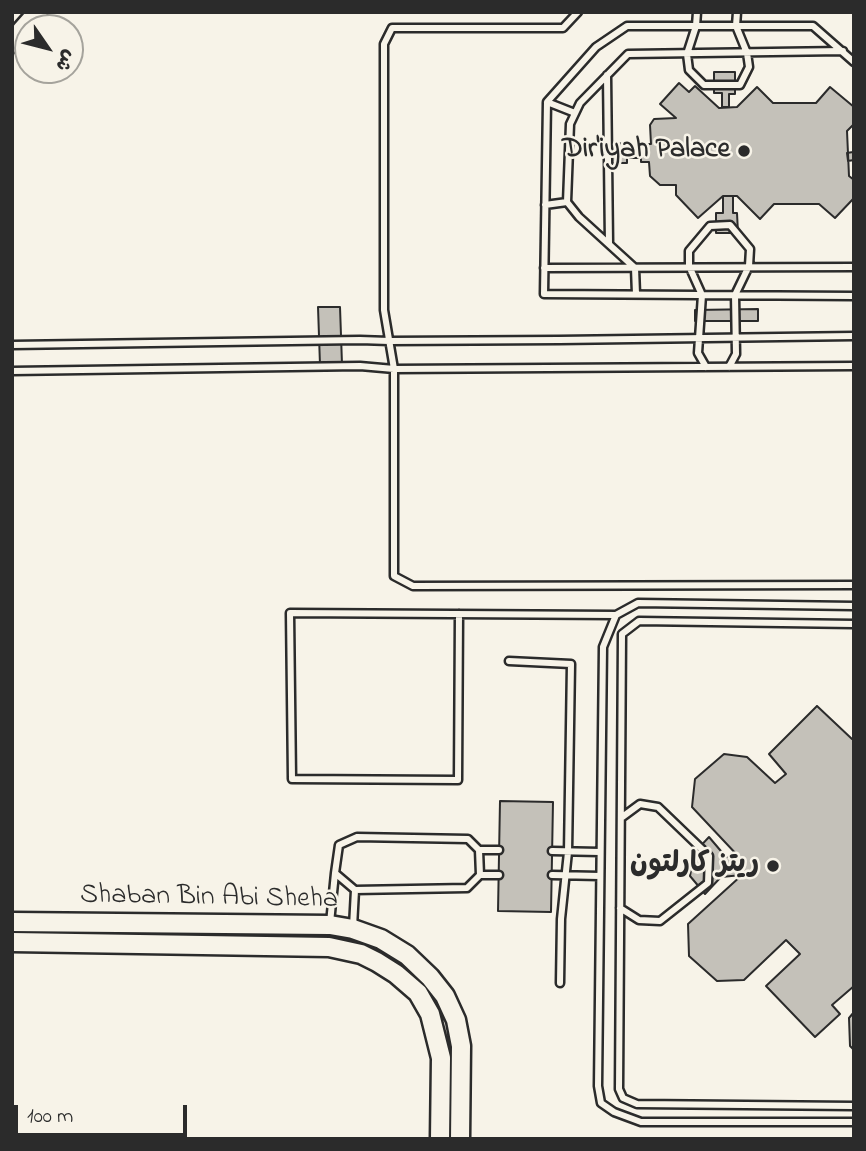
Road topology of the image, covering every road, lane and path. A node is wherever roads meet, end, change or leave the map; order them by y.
1 (38, 12) edge
2 (578, 12) edge
3 (697, 12) edge
4 (737, 12) edge
5 (696, 26) junction
6 (736, 26) junction
7 (12, 43) edge
8 (843, 51) junction
9 (747, 53) junction
10 (687, 54) junction
11 (854, 62) edge
12 (607, 75) junction
13 (547, 102) junction
14 (575, 113) junction
15 (567, 202) junction
16 (545, 205) junction
17 (609, 244) junction
18 (749, 266) junction
19 (689, 267) junction
20 (854, 267) edge
21 (544, 268) junction
22 (635, 268) junction
23 (636, 294) junction
24 (702, 295) junction
25 (735, 295) junction
26 (854, 296) edge
27 (735, 336) junction
28 (854, 336) edge
29 (699, 337) junction
30 (389, 341) junction
31 (12, 345) edge
32 (854, 366) edge
33 (706, 367) junction
34 (729, 367) junction
35 (394, 369) junction
36 (12, 371) edge
37 (854, 585) edge
38 (854, 606) edge
39 (459, 614) junction
40 (616, 615) junction
41 (854, 624) edge
42 (509, 662) dead end
43 (621, 818) junction
44 (479, 850) junction
45 (499, 850) dead end
46 (552, 852) dead end
47 (568, 852) junction
48 (600, 852) junction
49 (335, 873) junction
50 (480, 874) junction
51 (499, 875) dead end
52 (552, 875) dead end
53 (566, 875) junction
54 (600, 876) junction
55 (355, 890) junction
56 (620, 908) junction
57 (12, 922) edge
58 (330, 925) junction
59 (353, 929) junction
60 (12, 943) edge
61 (560, 983) dead end
62 (854, 1105) edge
63 (854, 1122) edge
64 (440, 1139) edge
65 (460, 1139) edge

1 - 7 street
2 - 30 lane
3 - 5 lane
4 - 6 lane
5 - 6 lane
5 - 10 lane
5 - 13 lane
6 - 8 lane
6 - 9 lane
8 - 9 lane
8 - 11 lane
9 - 10 lane
9 - 10 lane
10 - 12 lane
12 - 14 lane
12 - 17 lane
13 - 14 lane
13 - 16 lane
14 - 15 lane
15 - 16 lane
15 - 17 lane
16 - 21 lane
17 - 22 lane
18 - 19 lane
18 - 19 lane
18 - 20 lane
18 - 25 lane
19 - 22 lane
19 - 24 lane
21 - 22 lane
21 - 23 lane
22 - 23 lane
23 - 24 lane
24 - 25 lane
24 - 29 lane
25 - 26 lane
25 - 27 lane
27 - 28 lane
27 - 29 lane
27 - 34 lane
29 - 30 lane
29 - 33 lane
30 - 31 lane
30 - 35 lane
32 - 34 lane
33 - 34 lane
33 - 35 lane
35 - 36 lane
35 - 37 lane
38 - 40 lane
39 - 39 lane
39 - 40 lane
40 - 48 lane
41 - 43 lane
42 - 47 lane
43 - 56 lane
43 - 56 lane
44 - 45 lane
44 - 49 lane
44 - 50 lane
46 - 47 lane
47 - 48 lane
47 - 53 lane
48 - 54 lane
49 - 55 lane
49 - 58 lane
50 - 51 lane
50 - 55 lane
52 - 53 lane
53 - 54 lane
53 - 61 lane
54 - 63 lane
55 - 59 lane
56 - 62 lane
57 - 58 street, Shaban Bin Abi Sheha
58 - 59 street, Shaban Bin Abi Sheha
59 - 65 street, Shaban Bin Abi Sheha
60 - 64 street, Shaban Bin Abi Sheha

